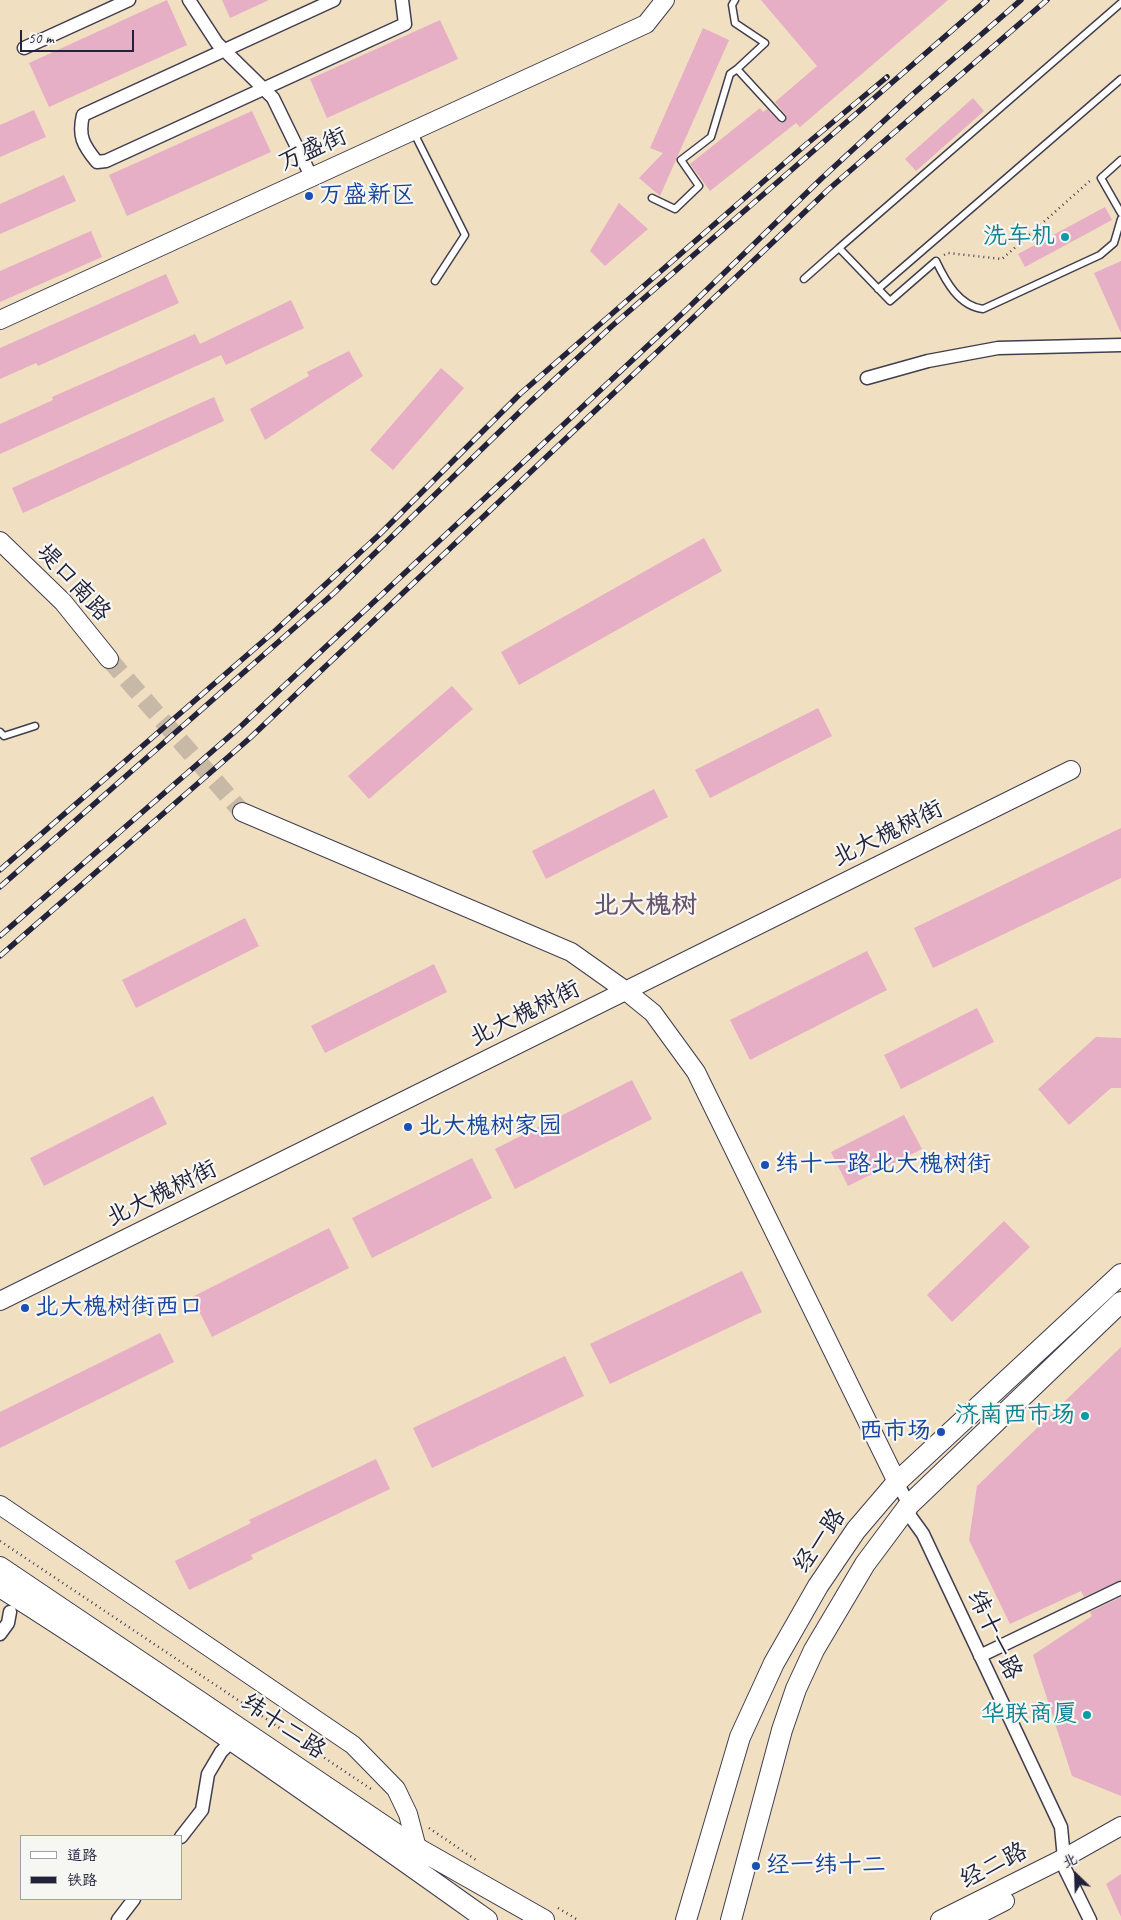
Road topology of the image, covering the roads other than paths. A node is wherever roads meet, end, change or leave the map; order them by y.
1 (129, 0) edge
2 (189, 0) edge
3 (334, 0) edge
4 (402, 0) edge
5 (665, 0) edge
6 (735, 0) edge
7 (1121, 3) edge
8 (24, 48) dead end
9 (224, 50) junction
10 (737, 68) junction
11 (1121, 79) edge
12 (264, 89) junction
13 (782, 118) dead end
14 (412, 130) junction
15 (1121, 160) edge
16 (311, 176) junction
17 (652, 198) dead end
18 (1121, 214) edge
19 (1121, 218) edge
20 (840, 248) junction
21 (804, 279) dead end
22 (435, 281) dead end
23 (878, 289) junction
24 (0, 320) edge
25 (1121, 345) edge
26 (867, 378) dead end
27 (0, 541) edge
28 (109, 659) tunnel mouth
29 (35, 726) dead end
30 (0, 732) edge
31 (1071, 770) dead end
32 (242, 812) tunnel mouth
33 (626, 991) junction
34 (1121, 1274) edge
35 (0, 1301) edge
36 (1121, 1302) edge
37 (897, 1482) junction
38 (0, 1505) edge
39 (910, 1505) junction
40 (0, 1567) edge
41 (0, 1587) edge
42 (1121, 1588) edge
43 (10, 1612) dead end
44 (0, 1634) edge
45 (980, 1656) junction
46 (231, 1742) junction
47 (1121, 1826) edge
48 (182, 1836) edge
49 (1121, 1838) edge
50 (417, 1848) junction
51 (1065, 1863) junction
52 (133, 1900) edge
53 (548, 1912) edge
54 (118, 1920) edge
55 (487, 1920) edge
56 (686, 1920) edge
57 (731, 1920) edge
58 (940, 1920) edge
59 (968, 1920) edge
60 (1090, 1920) edge

1 - 8 street
2 - 9 street
3 - 9 street
4 - 12 street
5 - 14 street, 万盛街
6 - 10 lane
7 - 20 lane
9 - 12 street
9 - 12 street
10 - 13 lane
10 - 17 lane
11 - 23 lane
12 - 16 street
14 - 16 street, 万盛街
14 - 22 lane
15 - 18 lane
16 - 24 street, 万盛街
19 - 23 lane
20 - 21 lane
20 - 23 lane
25 - 26 street
27 - 28 street, 堤口南路
29 - 30 lane
31 - 33 street, 北大槐树街
32 - 33 street
33 - 35 street, 北大槐树街
33 - 37 street
34 - 37 main road, 经一路
36 - 39 main road, 经一路
37 - 39 street, 纬十一路
37 - 56 main road, 经一路
38 - 50 street
39 - 45 street, 纬十一路
39 - 57 main road, 经一路
40 - 50 main road, 纬十二路
41 - 46 main road, 纬十二路
42 - 45 street
43 - 44 street
45 - 51 street, 纬十一路
46 - 48 street
46 - 55 main road, 纬十二路
47 - 51 street, 经二路
49 - 51 street, 经二路
50 - 53 main road, 纬十二路
51 - 58 street, 经二路
51 - 59 street, 经二路
51 - 60 street, 纬十一路
52 - 54 street

